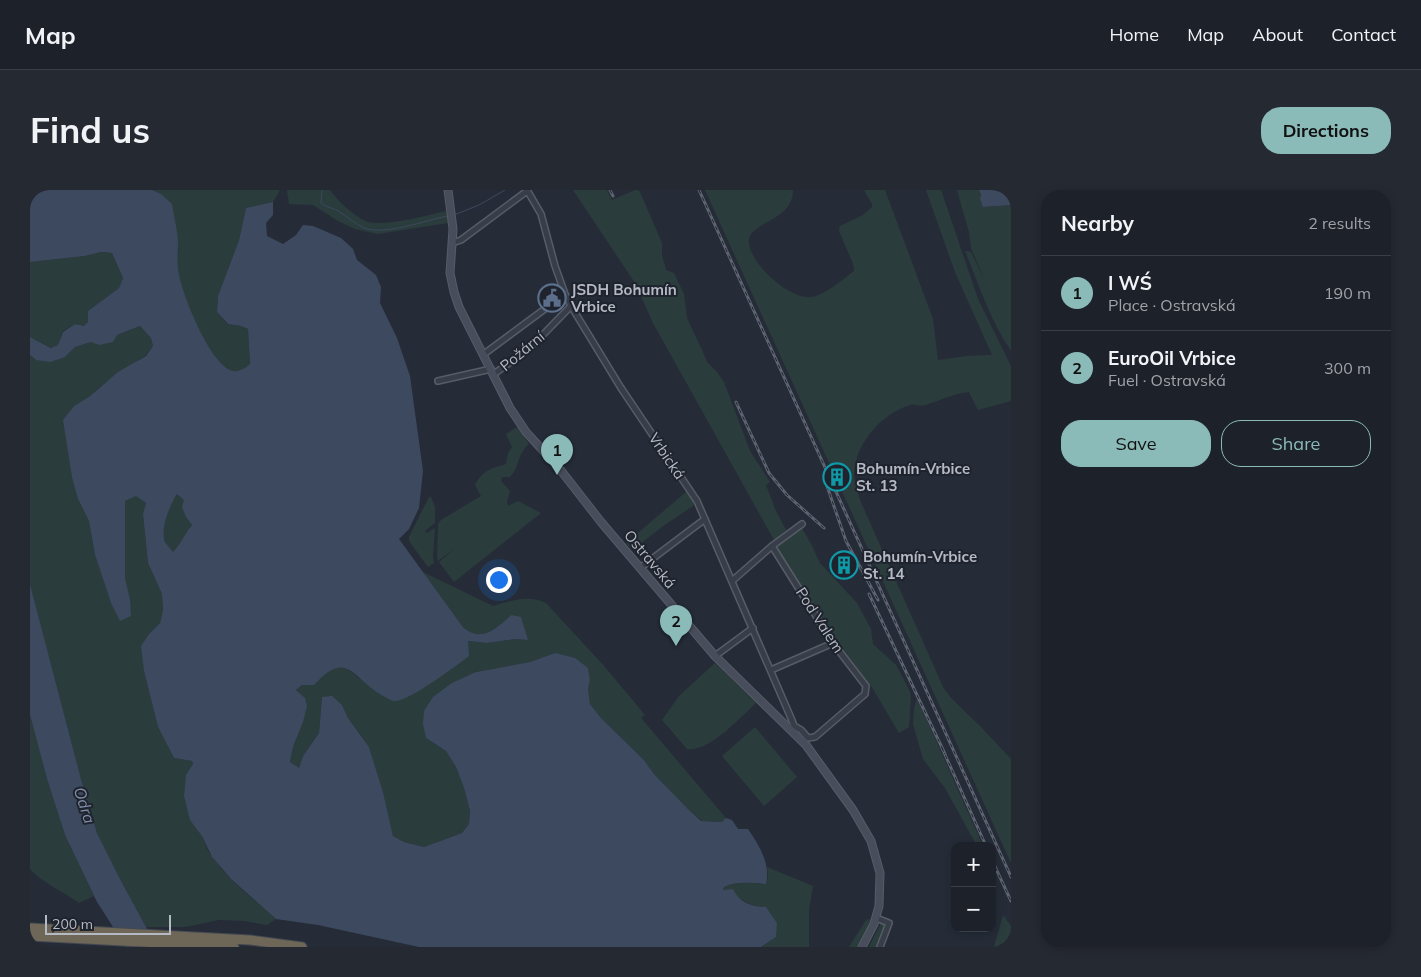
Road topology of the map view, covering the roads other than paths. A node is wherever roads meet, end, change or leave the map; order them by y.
1 (448, 190) edge
2 (527, 190) edge
3 (452, 243) junction
4 (565, 294) junction
5 (571, 306) junction
6 (484, 354) junction
7 (492, 372) junction
8 (438, 381) dead end
9 (704, 519) junction
10 (802, 524) dead end
11 (772, 546) junction
12 (640, 568) junction
13 (732, 581) junction
14 (753, 628) junction
15 (833, 643) junction
16 (715, 656) junction
17 (771, 670) junction
18 (792, 728) junction
19 (876, 918) junction
20 (30, 928) edge
21 (30, 936) edge
22 (234, 947) edge
23 (302, 947) edge
24 (862, 947) edge
25 (880, 947) edge

1 - 3 main road, Ostravská
2 - 3 street
2 - 4 street, Vrbická
3 - 6 main road, Ostravská
4 - 5 street, Vrbická
4 - 6 street, Požární
5 - 7 street, Požární
5 - 9 street, Vrbická
6 - 7 main road, Ostravská
7 - 8 street
7 - 12 main road, Ostravská
9 - 12 street
9 - 13 street, Vrbická
10 - 11 street
11 - 13 street
11 - 15 street, Pod Valem
12 - 16 main road, Ostravská
13 - 14 street, Vrbická
14 - 16 street
14 - 17 street, Vrbická
15 - 17 street
15 - 18 street, Pod Valem
16 - 18 main road, Ostravská
17 - 18 street, Vrbická
18 - 19 main road, Ostravská
19 - 24 main road, Ostravská
19 - 25 street
20 - 23 highway
21 - 22 highway

